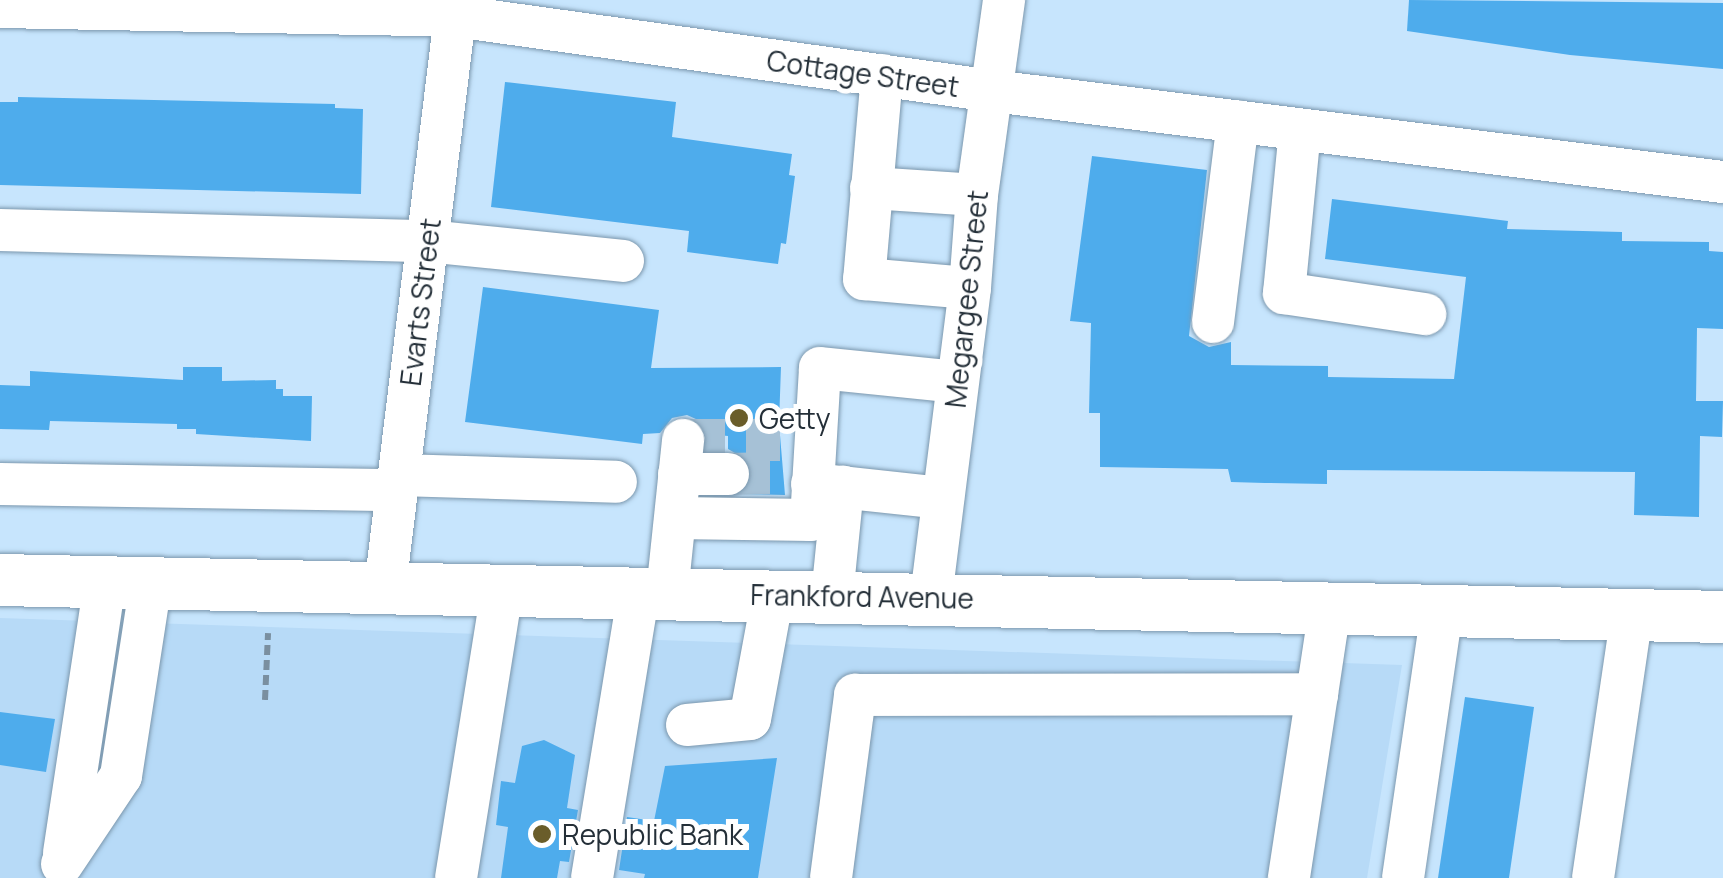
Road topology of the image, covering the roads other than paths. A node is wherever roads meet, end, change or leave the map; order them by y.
1 (1004, 0) edge
2 (0, 7) edge
3 (454, 16) junction
4 (882, 75) junction
5 (992, 90) junction
6 (1238, 122) junction
7 (1300, 130) junction
8 (1723, 182) edge
9 (871, 188) junction
10 (976, 195) junction
11 (0, 230) edge
12 (427, 241) junction
13 (623, 261) dead end
14 (970, 288) junction
15 (1424, 314) dead end
16 (1214, 322) dead end
17 (957, 382) junction
18 (808, 466) junction
19 (728, 474) tunnel mouth
20 (398, 482) junction
21 (616, 482) dead end
22 (0, 484) edge
23 (943, 498) junction
24 (676, 518) junction
25 (0, 580) edge
26 (128, 583) junction
27 (385, 588) junction
28 (502, 590) junction
29 (653, 592) junction
30 (774, 595) junction
31 (832, 596) junction
32 (931, 598) junction
33 (1330, 608) junction
34 (1442, 610) junction
35 (1632, 615) junction
36 (1723, 617) edge
37 (1317, 694) junction
38 (687, 724) dead end
39 (61, 871) edge
40 (456, 878) edge
41 (592, 878) edge
42 (831, 878) edge
43 (1289, 878) edge
44 (1403, 878) edge
45 (1593, 878) edge

1 - 5 street, Megargee Street
2 - 3 street, Cottage Street
3 - 4 street, Cottage Street
3 - 12 street, Evarts Street
4 - 5 street, Cottage Street
4 - 9 street
5 - 6 street, Cottage Street
5 - 10 street, Megargee Street
6 - 7 street, Cottage Street
6 - 16 street
7 - 8 street, Cottage Street
7 - 15 street
9 - 10 street
9 - 14 street
10 - 14 street, Megargee Street
11 - 12 street
12 - 13 street
12 - 20 street, Evarts Street
14 - 17 street, Megargee Street
17 - 18 street
17 - 23 street, Megargee Street
18 - 23 street
18 - 24 street
18 - 31 street
19 - 24 street
20 - 21 street
20 - 22 street
20 - 27 street, Evarts Street
23 - 32 street, Megargee Street
24 - 29 street
25 - 26 main road, Frankford Avenue
26 - 27 main road, Frankford Avenue
26 - 39 street
27 - 28 main road, Frankford Avenue
28 - 29 main road, Frankford Avenue
28 - 40 street
29 - 30 main road, Frankford Avenue
29 - 41 street
30 - 31 main road, Frankford Avenue
30 - 38 street
31 - 32 main road, Frankford Avenue
32 - 33 main road, Frankford Avenue
33 - 34 main road, Frankford Avenue
33 - 37 street
34 - 35 main road, Frankford Avenue
34 - 44 street
35 - 36 main road, Frankford Avenue
35 - 45 street
37 - 42 street
37 - 43 street

